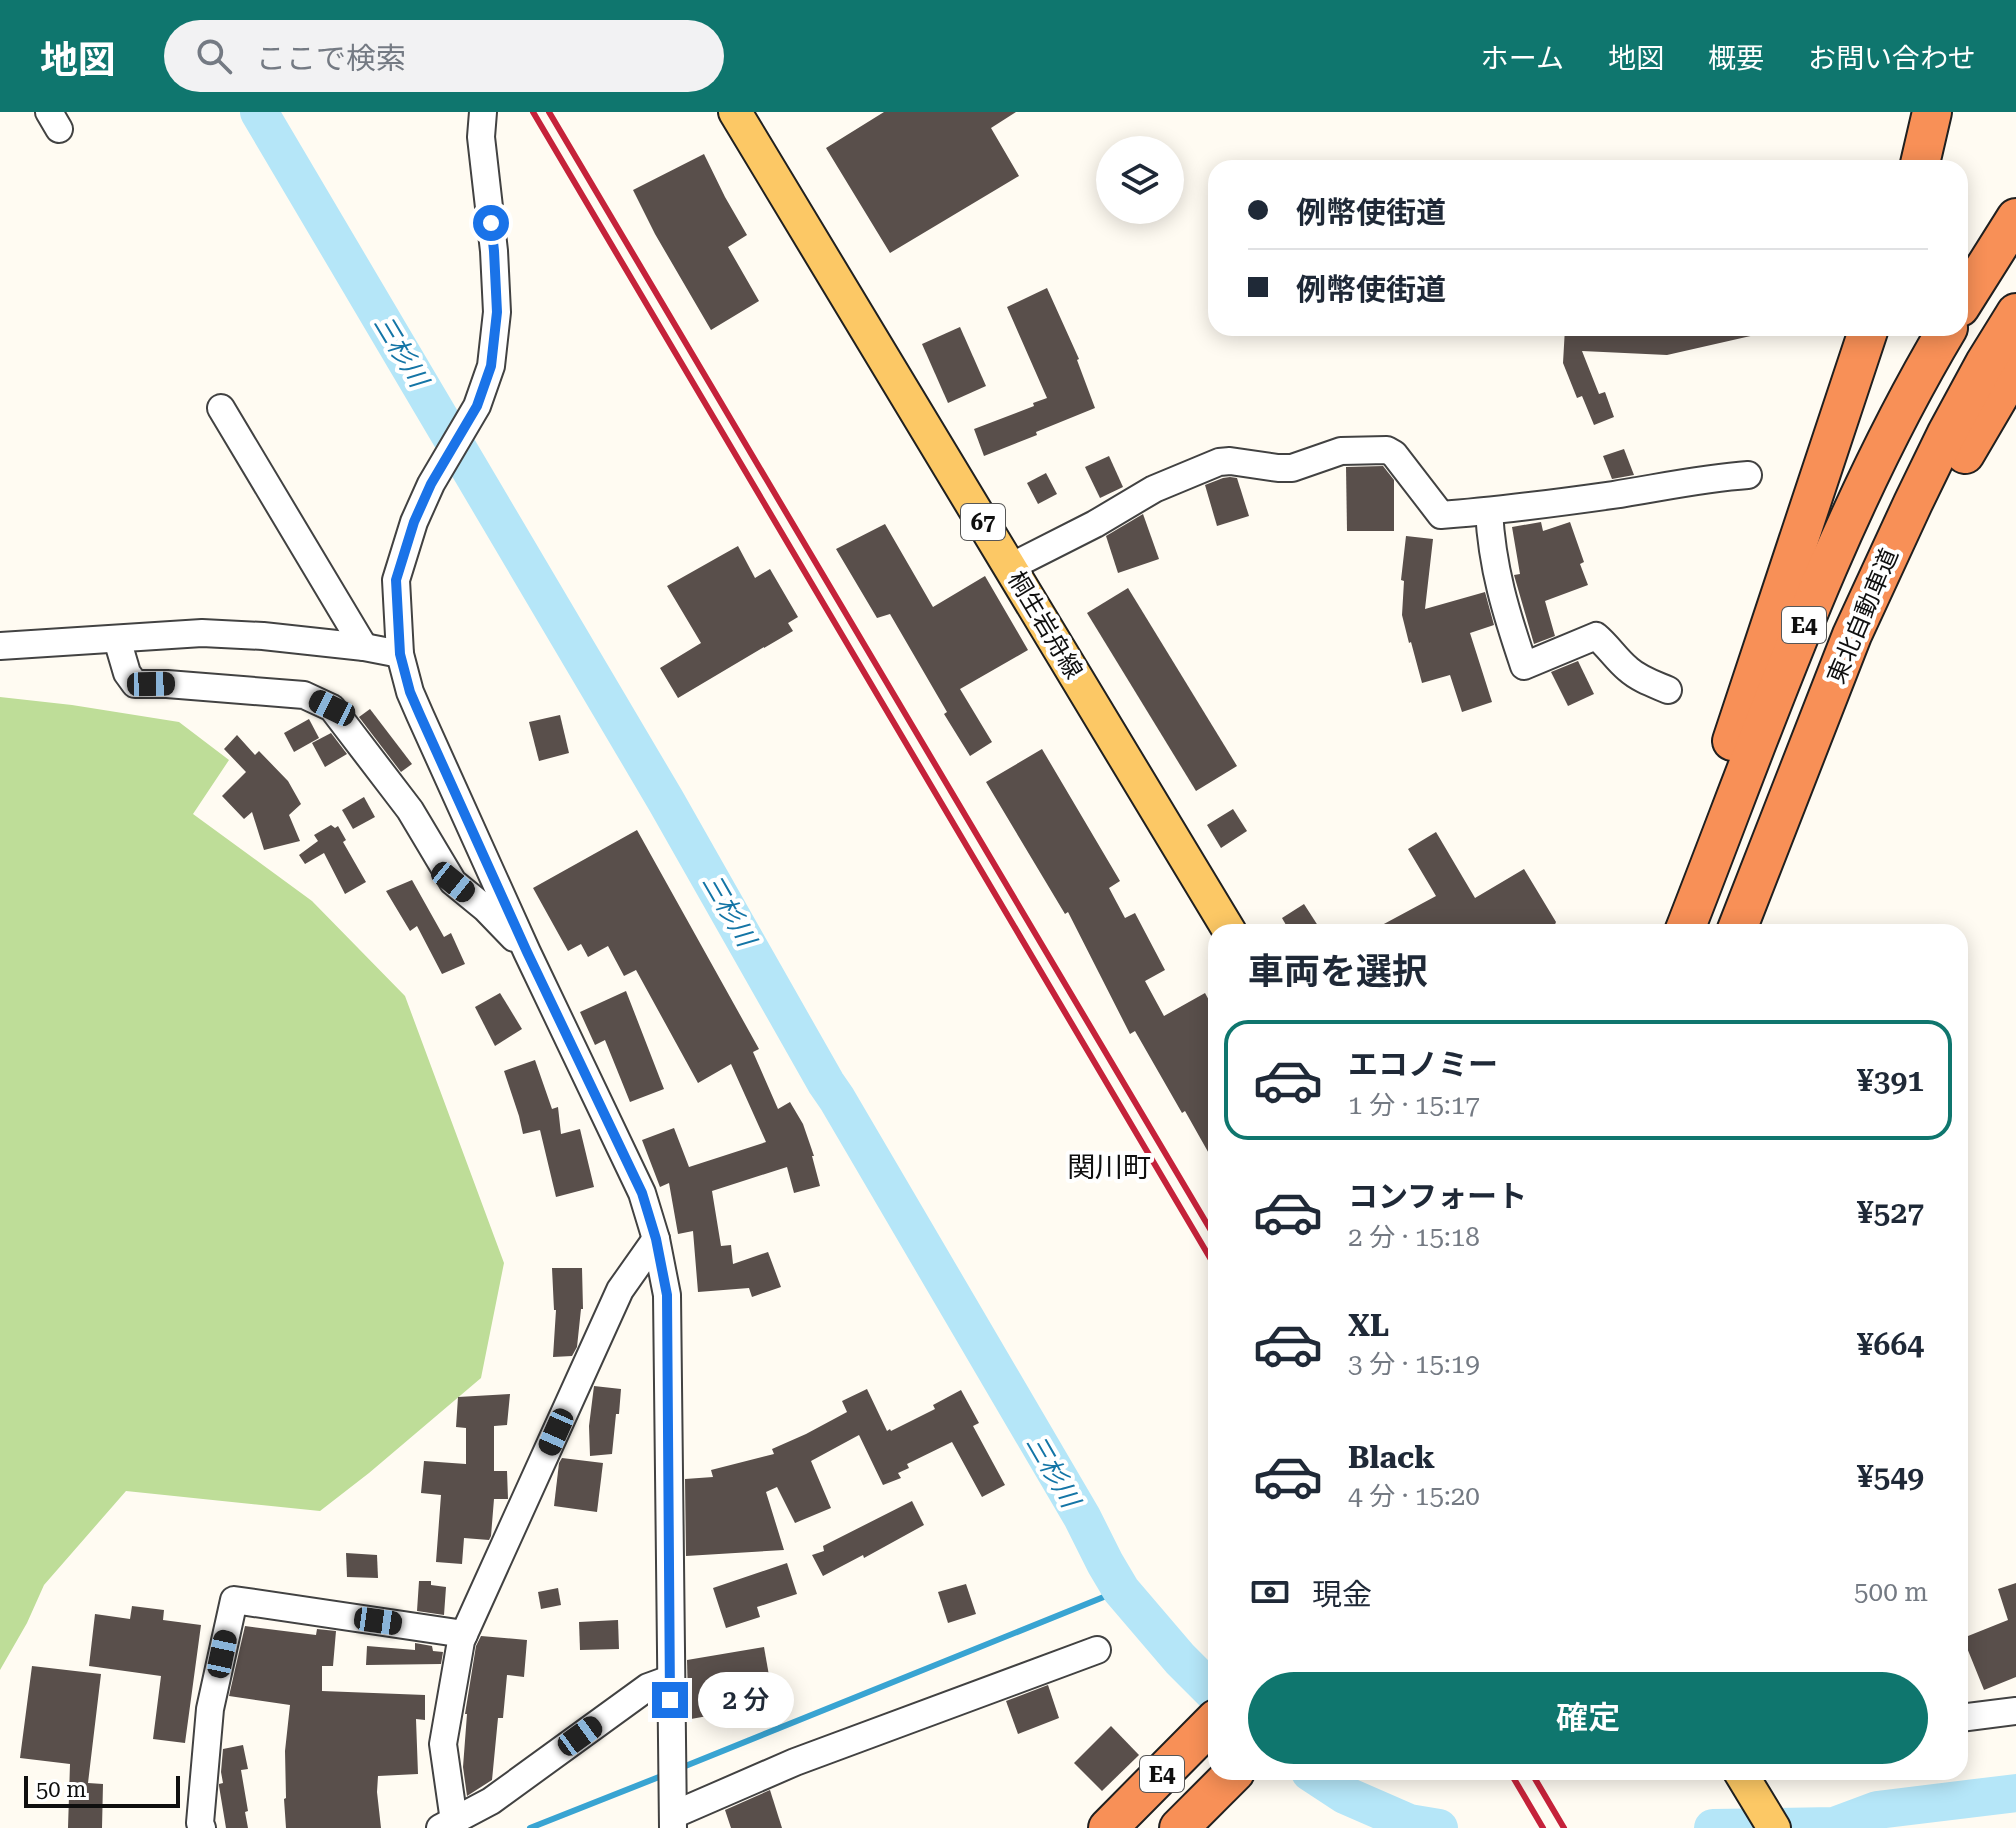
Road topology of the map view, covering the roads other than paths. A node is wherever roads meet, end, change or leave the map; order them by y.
1 (483, 112) edge
2 (735, 112) edge
3 (1932, 112) edge
4 (1921, 160) edge
5 (2016, 218) edge
6 (1968, 294) edge
7 (2016, 313) edge
8 (1866, 336) edge
9 (1944, 336) edge
10 (2016, 367) edge
11 (221, 408) dead end
12 (1748, 475) dead end
13 (1489, 511) junction
14 (1010, 567) junction
15 (1852, 635) junction
16 (117, 639) junction
17 (0, 646) edge
18 (364, 647) junction
19 (400, 654) junction
20 (1668, 690) dead end
21 (1225, 924) edge
22 (1678, 924) edge
23 (1687, 924) edge
24 (1739, 924) edge
25 (527, 952) junction
26 (656, 1239) junction
27 (464, 1634) junction
28 (1097, 1650) dead end
29 (670, 1679) junction
30 (2016, 1711) edge
31 (1968, 1717) edge
32 (1208, 1727) edge
33 (1227, 1780) edge
34 (1745, 1780) edge
35 (673, 1815) edge
36 (449, 1826) edge
37 (202, 1828) edge
38 (1108, 1828) edge
39 (1179, 1828) edge
40 (1774, 1828) edge

1 - 19 street
2 - 14 main road, 桐生岩舟線 / 67
3 - 4 highway
5 - 6 highway
7 - 15 highway, 東北自動車道 / E4
8 - 22 highway
9 - 23 highway, 東北自動車道 / E4
10 - 15 highway
11 - 18 street
12 - 13 street
13 - 14 street
13 - 20 street
14 - 21 main road, 桐生岩舟線 / 67
15 - 24 highway, 東北自動車道 / E4
16 - 17 street
16 - 18 street
16 - 25 street
18 - 19 street
19 - 25 street
25 - 26 street
26 - 27 street
26 - 29 street
27 - 36 street
27 - 37 street
28 - 35 street
29 - 35 street
29 - 36 street
30 - 31 street
32 - 38 highway, E4
33 - 39 highway, E4
34 - 40 main road

